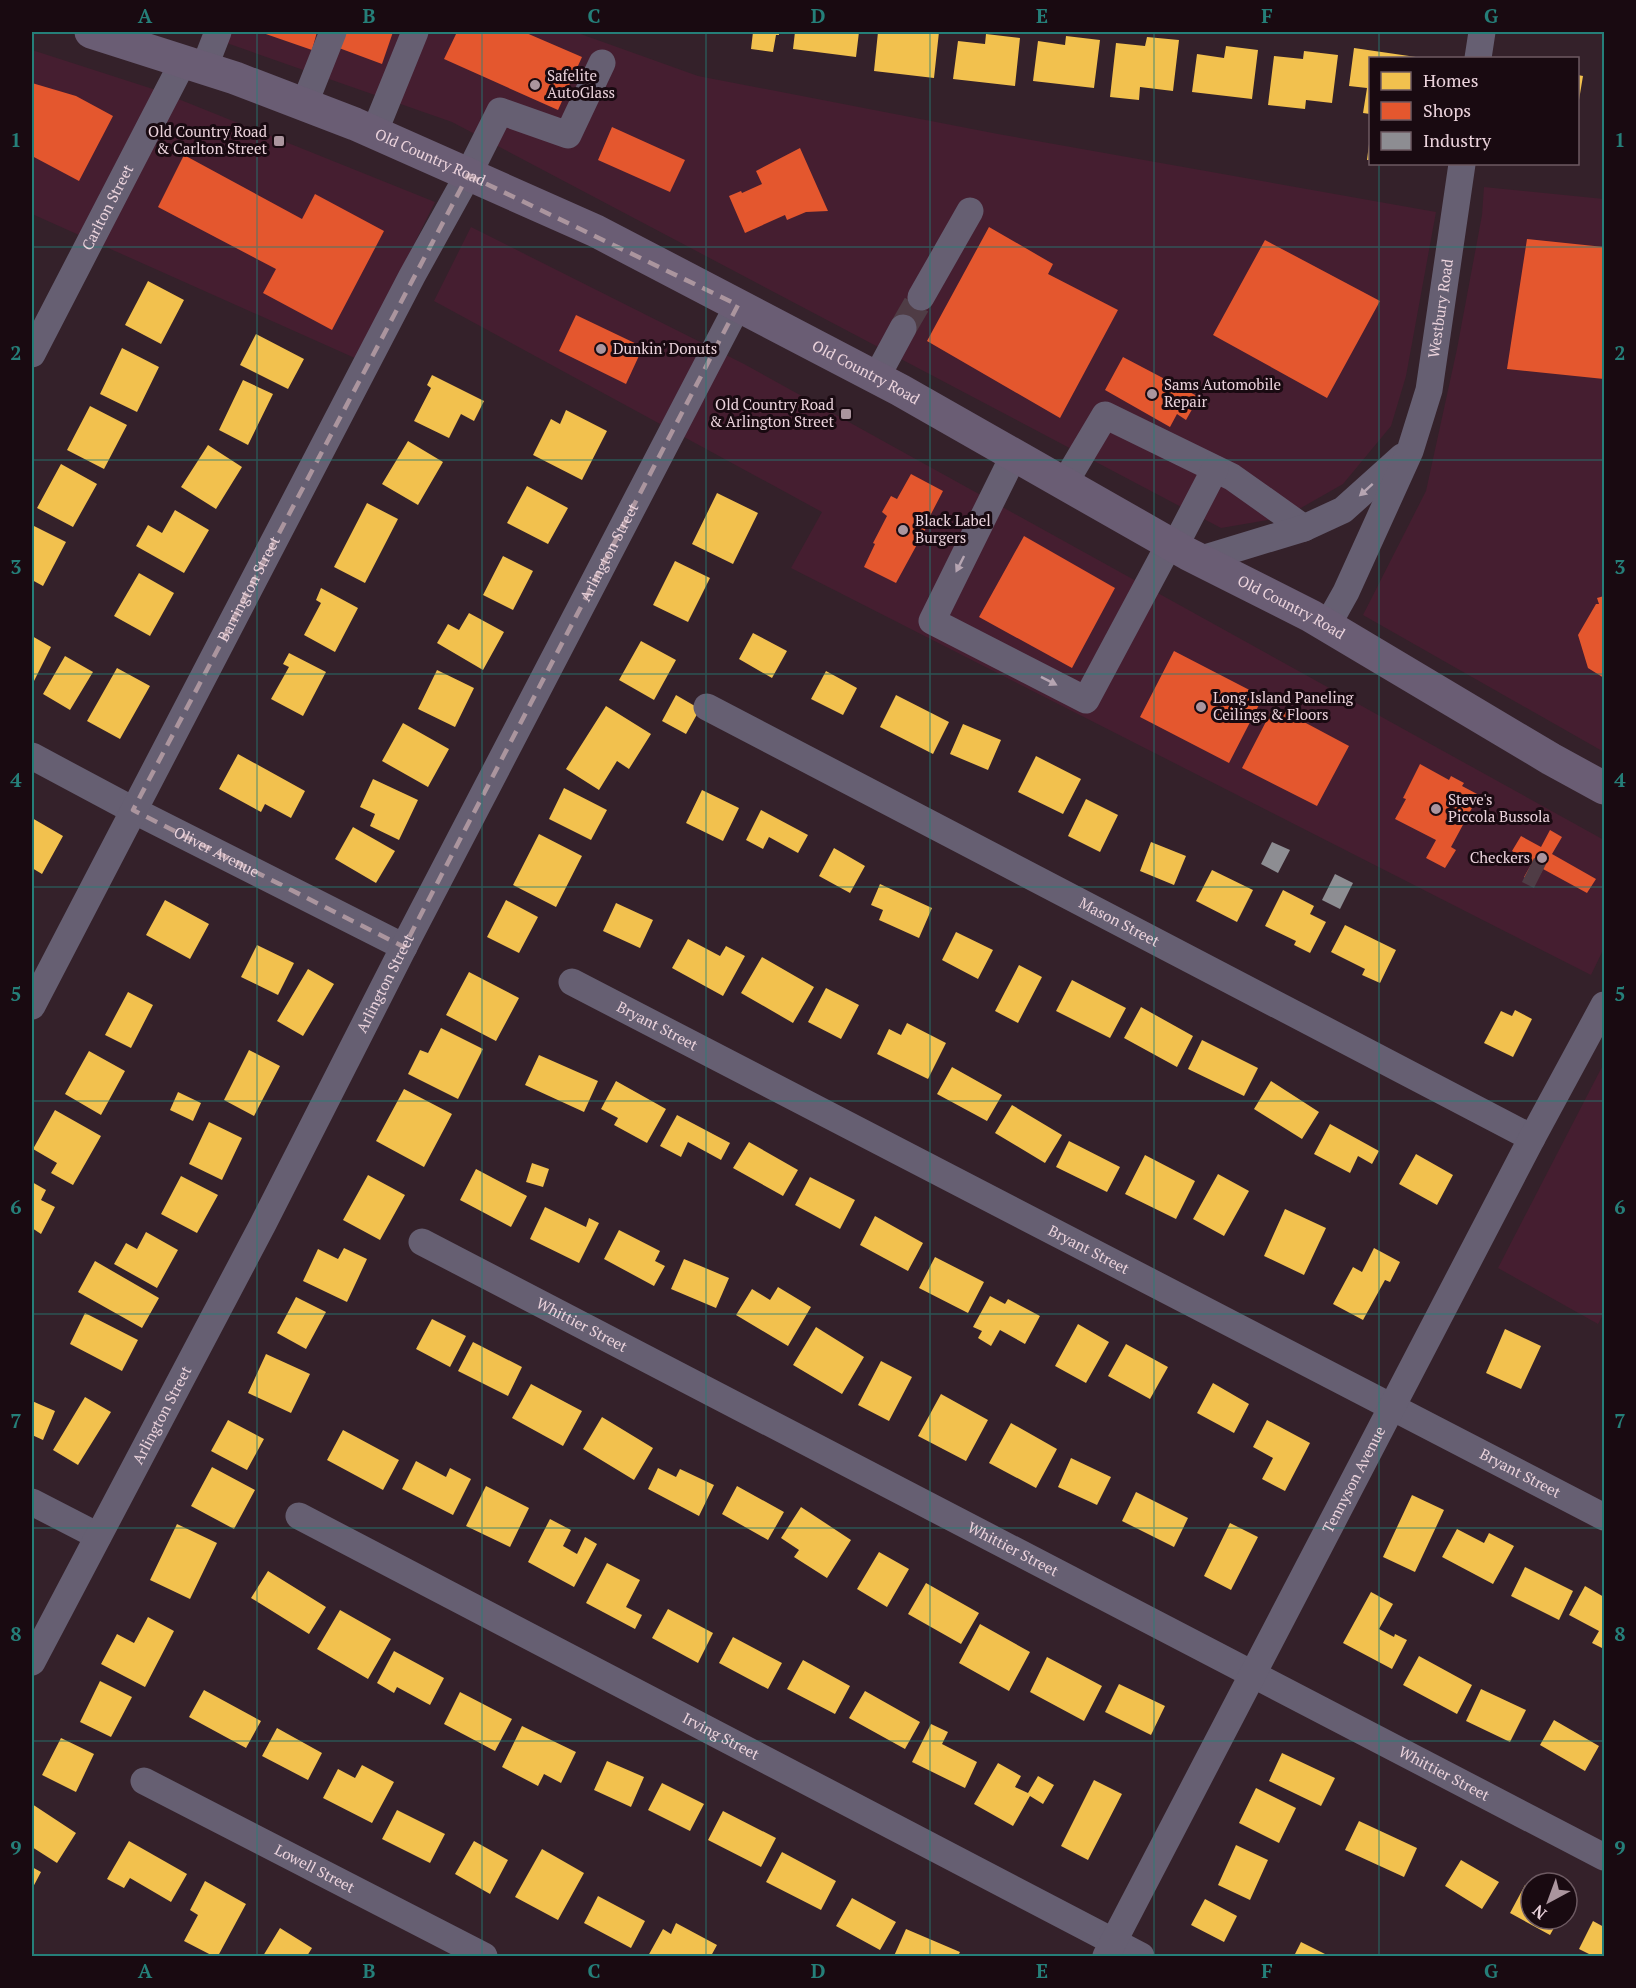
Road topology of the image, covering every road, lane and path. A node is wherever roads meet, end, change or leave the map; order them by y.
1 (91, 32) edge
2 (218, 32) edge
3 (333, 32) edge
4 (415, 32) edge
5 (1482, 32) edge
6 (131, 37) edge
7 (1478, 57) edge
8 (602, 63) dead end
9 (193, 65) junction
10 (304, 105) junction
11 (374, 133) junction
12 (1462, 165) edge
13 (468, 175) junction
14 (970, 211) dead end
15 (921, 297) tunnel mouth
16 (738, 304) junction
17 (903, 328) tunnel mouth
18 (32, 354) edge
19 (876, 378) junction
20 (1410, 451) junction
21 (1014, 455) junction
22 (1215, 469) junction
23 (1064, 484) junction
24 (1304, 528) junction
25 (1182, 550) junction
26 (1327, 626) junction
27 (707, 707) dead end
28 (32, 756) edge
29 (1605, 788) edge
30 (133, 810) junction
31 (404, 947) junction
32 (572, 982) dead end
33 (1605, 1005) edge
34 (32, 1006) edge
35 (1532, 1137) junction
36 (422, 1242) dead end
37 (1391, 1406) junction
38 (32, 1502) edge
39 (299, 1516) dead end
40 (1605, 1517) edge
41 (98, 1536) junction
42 (32, 1662) edge
43 (1252, 1674) junction
44 (144, 1781) dead end
45 (1605, 1857) edge
46 (1109, 1949) edge
47 (484, 1956) edge
48 (1141, 1956) edge

1 - 6 main road, Old Country Road
2 - 9 street, Carlton Street
3 - 10 street
4 - 11 street
5 - 7 street
6 - 9 main road, Old Country Road
8 - 13 street, Barrington Street
9 - 10 main road, Old Country Road
9 - 18 street, Carlton Street
10 - 11 main road, Old Country Road
11 - 13 main road, Old Country Road
12 - 20 street, Westbury Road
13 - 16 main road, Old Country Road
13 - 30 street, Barrington Street
14 - 15 street
16 - 19 main road, Old Country Road
16 - 31 street, Arlington Street
17 - 19 street
19 - 21 main road, Old Country Road
20 -> 24 street
20 - 26 street, Westbury Road
21 - 23 main road, Old Country Road
21 -> 25 street
22 - 23 street
22 - 24 street
22 - 25 street
23 - 25 main road, Old Country Road
24 - 25 street
25 - 26 main road, Old Country Road
26 - 29 main road, Old Country Road
27 - 35 street, Mason Street
28 - 30 street, Oliver Avenue
30 - 31 street, Oliver Avenue
30 - 34 street, Barrington Street
31 - 41 street, Arlington Street
32 - 37 street, Bryant Street
33 - 35 street, Tennyson Avenue
35 - 37 street, Tennyson Avenue
36 - 43 street, Whittier Street
37 - 40 street, Bryant Street
37 - 43 street, Tennyson Avenue
38 - 41 street
39 - 46 street, Irving Street
41 - 42 street, Arlington Street
43 - 45 street, Whittier Street
43 - 46 street, Tennyson Avenue
44 - 47 street, Lowell Street
46 - 48 street, Irving Street

